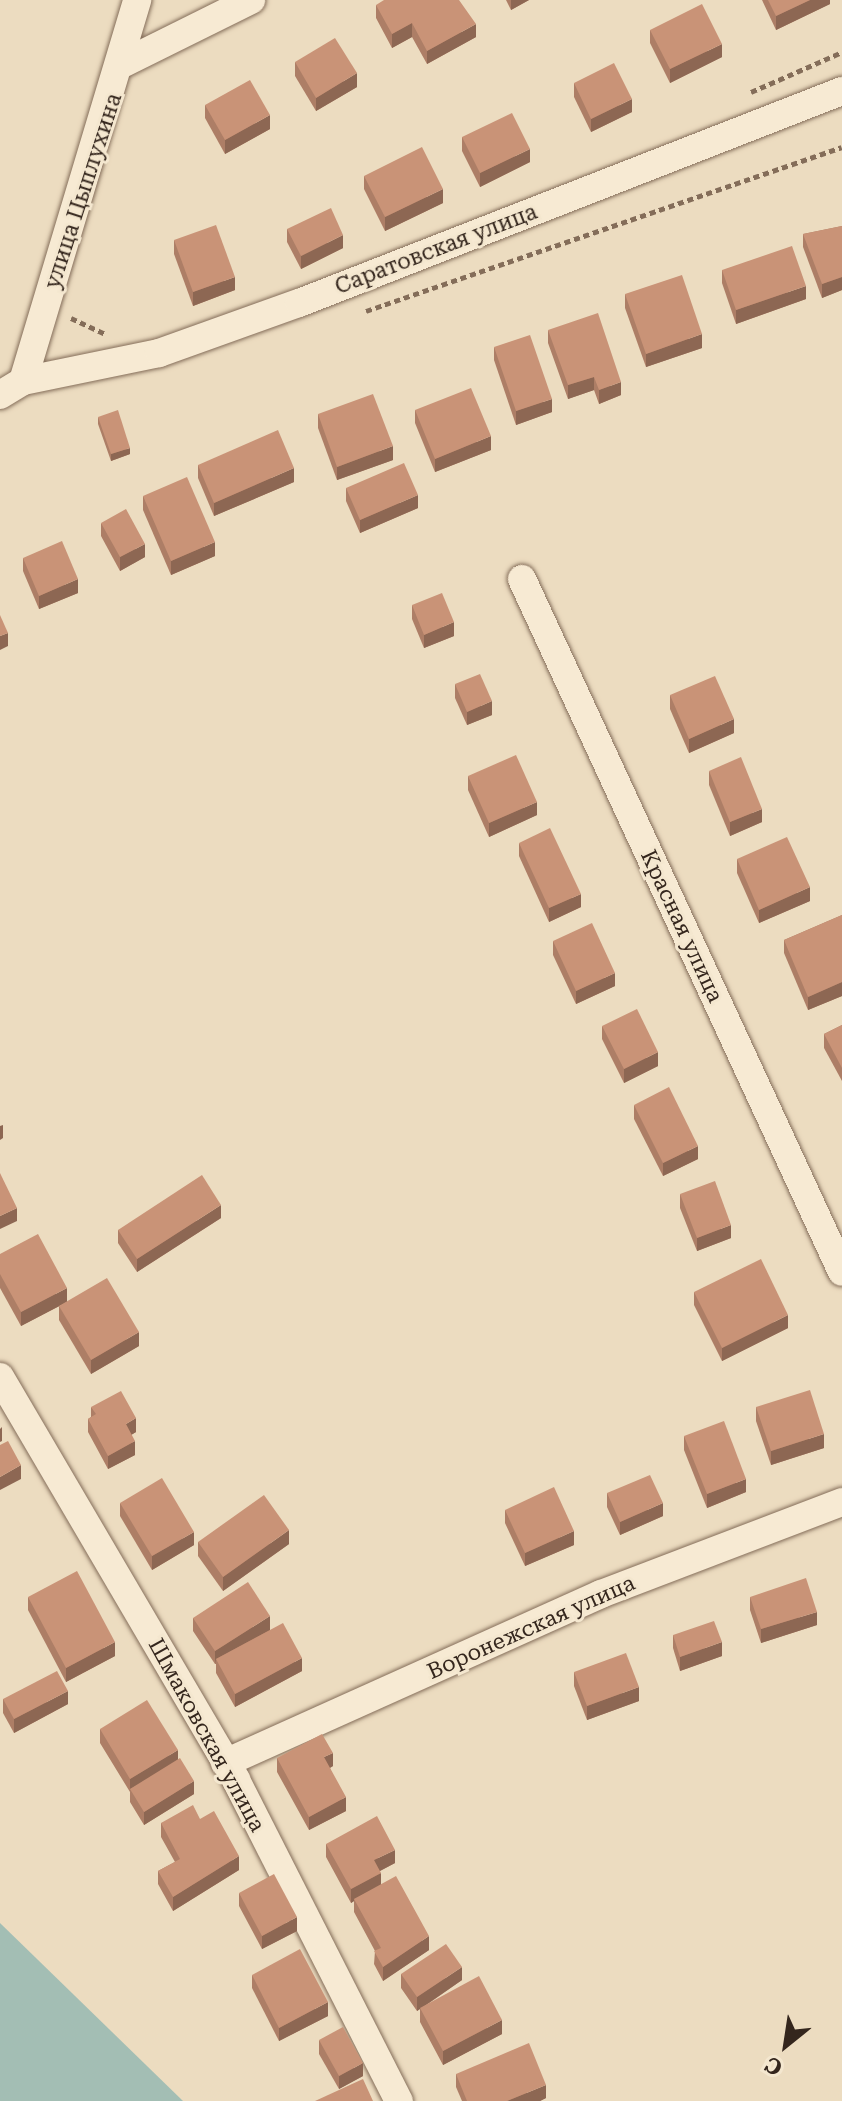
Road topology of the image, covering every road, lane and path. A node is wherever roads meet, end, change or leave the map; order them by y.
1 (137, 0) edge
2 (251, 0) edge
3 (124, 63) junction
4 (842, 91) edge
5 (842, 147) edge
6 (360, 314) dead end
7 (11, 388) edge
8 (522, 579) dead end
9 (842, 1272) edge
10 (0, 1377) edge
11 (842, 1502) edge
12 (225, 1763) junction
13 (399, 2101) edge

1 - 3 street, улица Цыплухина
2 - 3 street
3 - 7 street, улица Цыплухина
4 - 7 street, Саратовская улица
5 - 6 path
8 - 9 street, Красная улица
10 - 12 street, Шмаковская улица
11 - 12 street, Воронежская улица
12 - 13 street, Шмаковская улица

